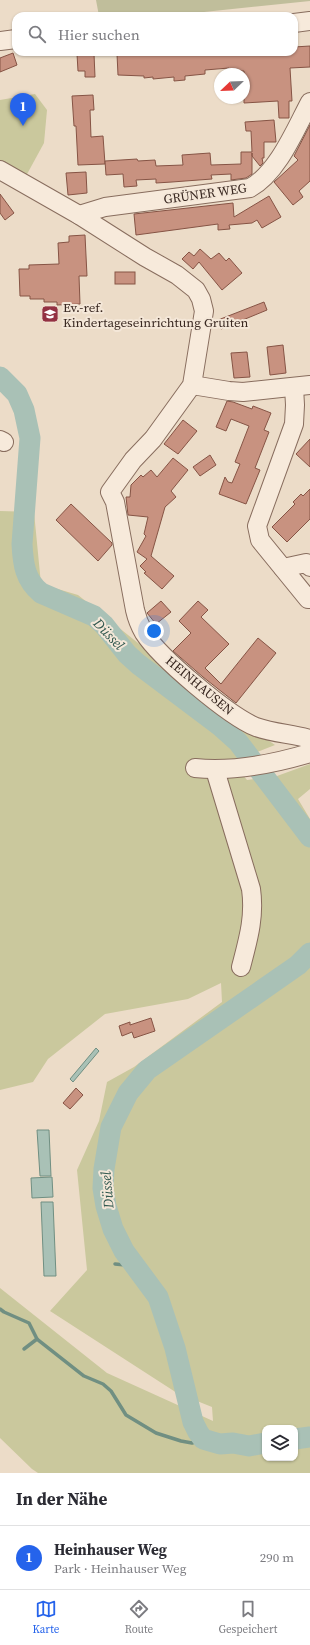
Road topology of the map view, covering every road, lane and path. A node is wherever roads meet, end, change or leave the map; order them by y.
1 (310, 21) edge
2 (298, 22) edge
3 (12, 40) edge
4 (0, 41) edge
5 (310, 102) edge
6 (0, 170) edge
7 (79, 214) junction
8 (192, 385) junction
9 (302, 386) edge
10 (283, 568) junction
11 (310, 568) edge
12 (310, 599) edge
13 (310, 739) edge
14 (310, 753) edge
15 (195, 768) dead end
16 (215, 770) junction
17 (241, 967) dead end

1 - 2 street
3 - 4 street
5 - 7 street, GRÜNER WEG
6 - 7 street
7 - 8 street
8 - 9 street
8 - 13 street, HEINHAUSEN
9 - 10 street
10 - 11 street
10 - 12 street
14 - 16 street
15 - 16 street
16 - 17 street

